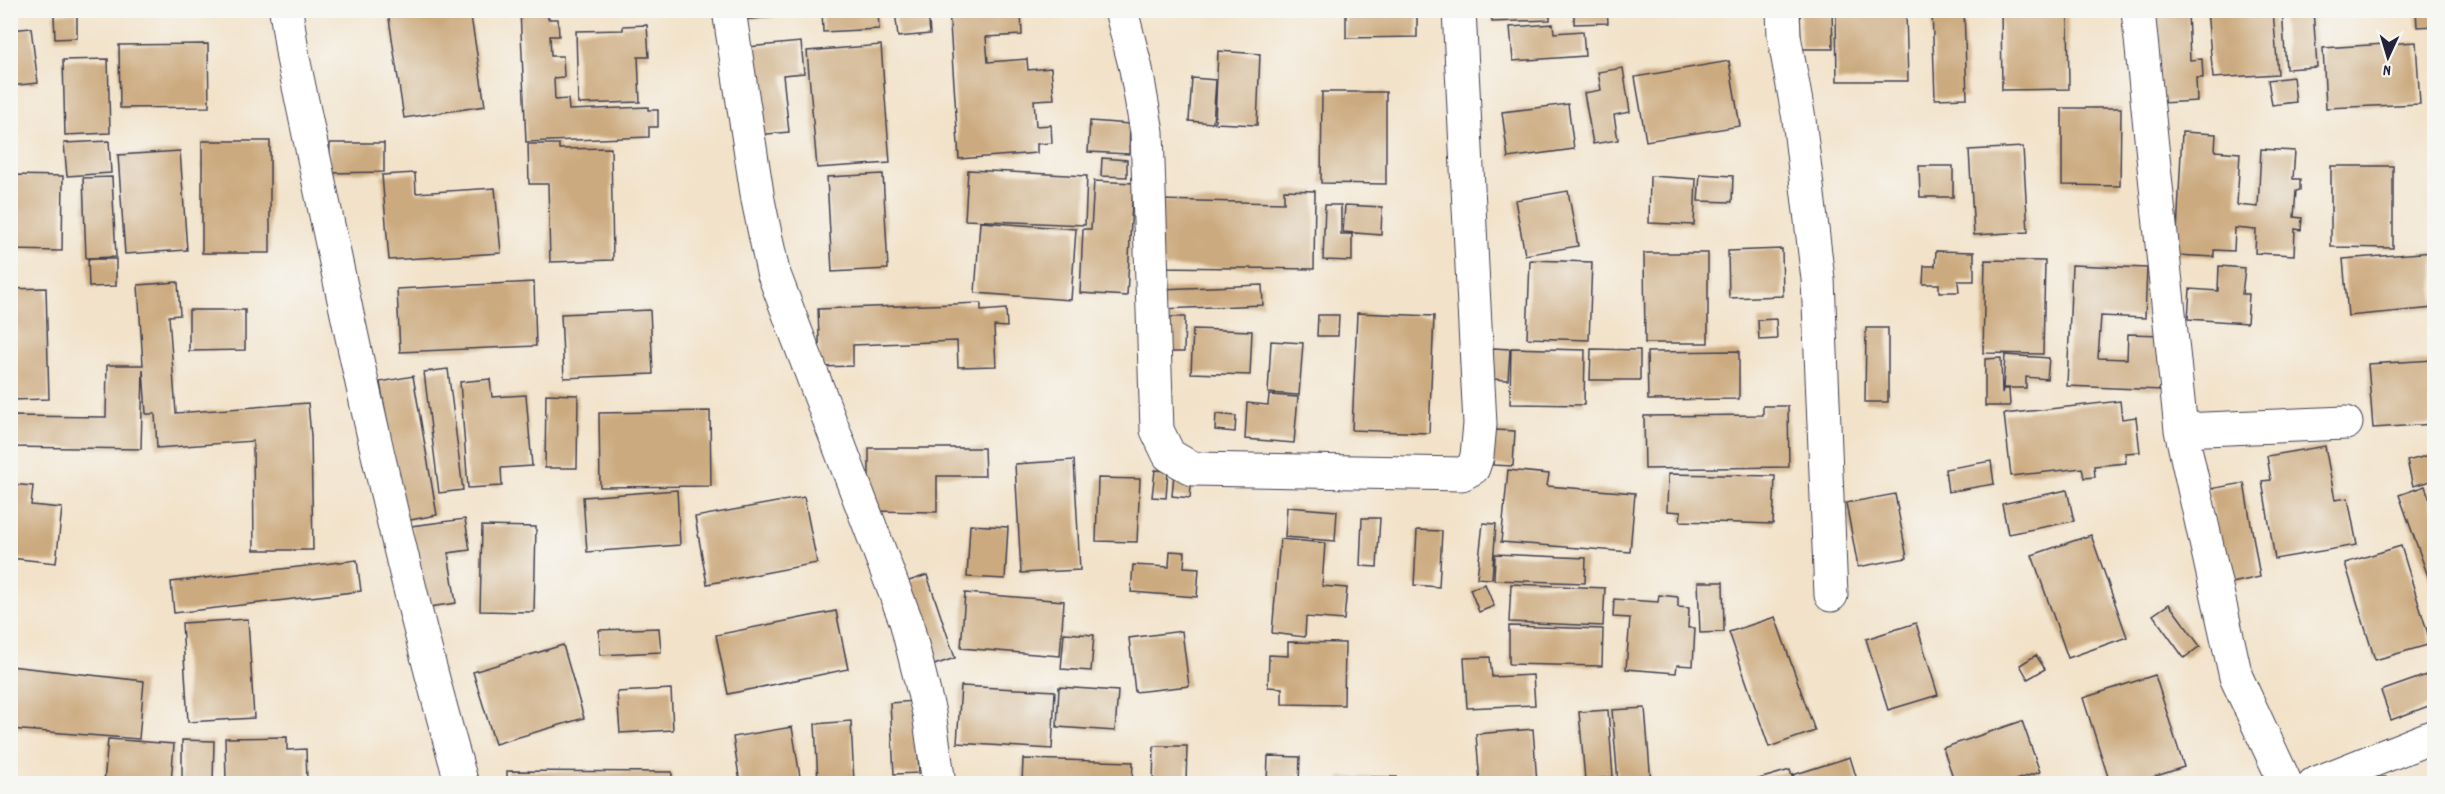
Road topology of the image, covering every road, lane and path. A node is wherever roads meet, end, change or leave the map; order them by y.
1 (286, 10) edge
2 (729, 10) edge
3 (1121, 10) edge
4 (1459, 10) edge
5 (1783, 10) edge
6 (2138, 10) edge
7 (2346, 423) dead end
8 (2181, 430) junction
9 (1830, 595) dead end
10 (2434, 736) edge
11 (462, 783) edge
12 (939, 783) edge
13 (2286, 783) edge
14 (2314, 783) edge

1 - 11 street
2 - 12 street
3 - 4 street
5 - 9 street
6 - 8 street
7 - 8 street
8 - 13 street
10 - 14 street

